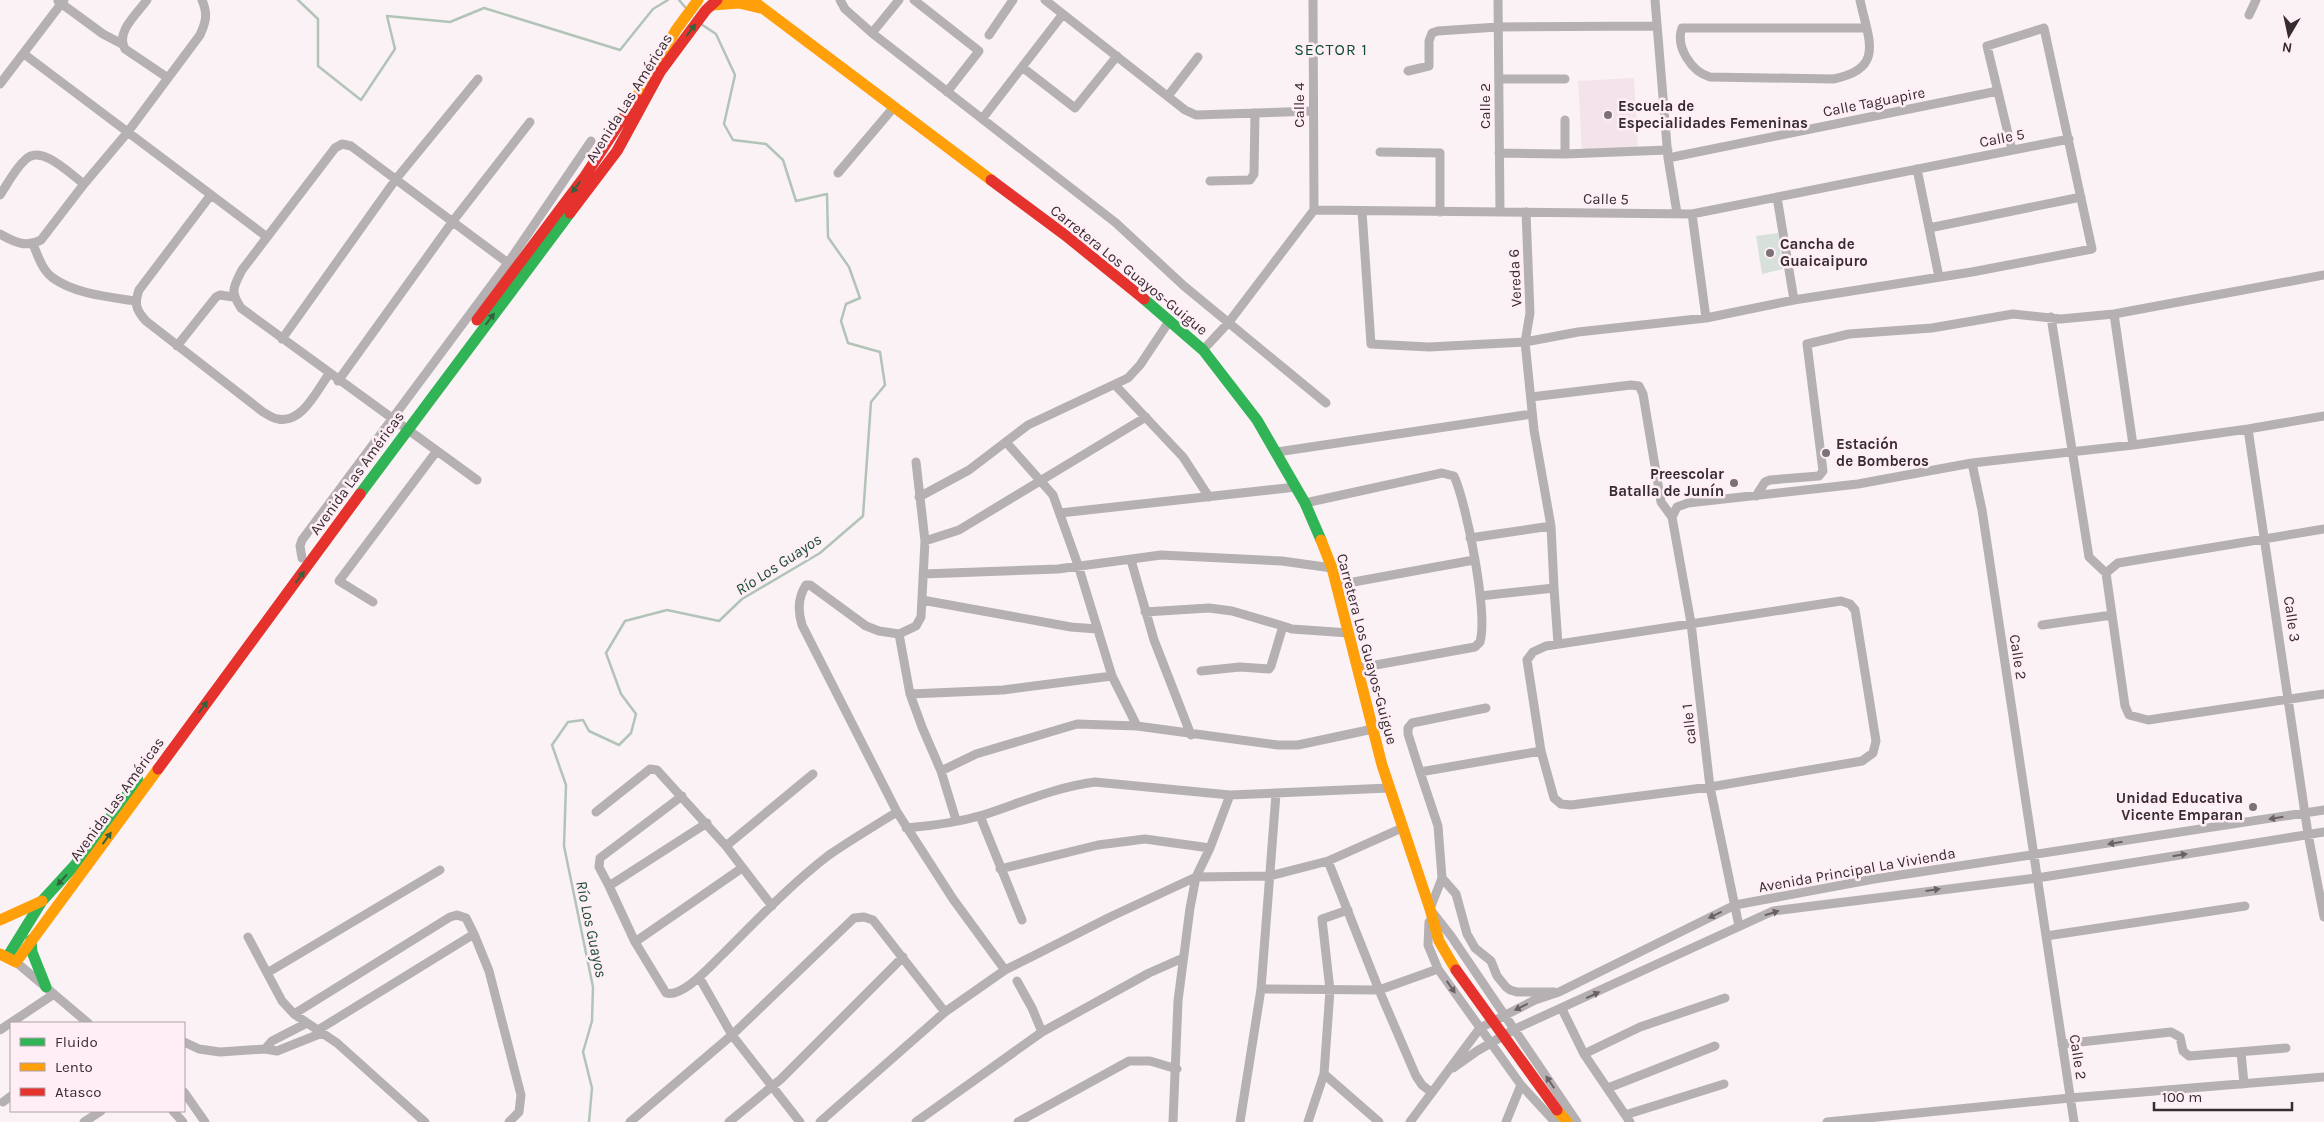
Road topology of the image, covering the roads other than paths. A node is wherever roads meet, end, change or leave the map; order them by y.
1 (147, 0) edge
2 (202, 0) edge
3 (752, 0) edge
4 (840, 0) edge
5 (899, 0) edge
6 (914, 0) edge
7 (1013, 0) edge
8 (1046, 0) edge
9 (1313, 0) edge
10 (1498, 0) edge
11 (1655, 0) edge
12 (1860, 0) edge
13 (2256, 0) edge
14 (61, 1) edge
15 (697, 2) edge
16 (761, 4) edge
17 (711, 5) edge
18 (1063, 14) junction
19 (2249, 15) dead end
20 (1657, 26) junction
21 (1498, 27) junction
22 (1865, 28) junction
23 (872, 33) junction
24 (989, 35) dead end
25 (122, 44) junction
26 (672, 46) junction
27 (24, 54) junction
28 (1117, 56) junction
29 (1198, 56) dead end
30 (1022, 67) junction
31 (1408, 71) dead end
32 (168, 78) junction
33 (478, 79) dead end
34 (1499, 79) junction
35 (1565, 79) dead end
36 (0, 84) edge
37 (947, 92) junction
38 (1998, 92) junction
39 (1168, 96) junction
40 (894, 107) junction
41 (1313, 111) junction
42 (1255, 113) junction
43 (982, 118) junction
44 (1565, 120) dead end
45 (530, 122) dead end
46 (127, 133) junction
47 (2068, 139) junction
48 (591, 141) dead end
49 (2012, 150) junction
50 (1380, 152) dead end
51 (1499, 153) junction
52 (1565, 154) junction
53 (1668, 154) junction
54 (1917, 169) junction
55 (838, 173) dead end
56 (396, 179) junction
57 (1210, 181) dead end
58 (84, 184) junction
59 (0, 195) edge
60 (210, 196) junction
61 (1777, 197) junction
62 (2081, 197) junction
63 (1314, 210) junction
64 (1362, 211) junction
65 (1440, 212) junction
66 (1500, 212) junction
67 (1526, 212) junction
68 (1677, 214) junction
69 (1692, 214) junction
70 (453, 221) junction
71 (1929, 228) junction
72 (0, 234) edge
73 (267, 237) junction
74 (33, 244) junction
75 (508, 263) junction
76 (2324, 275) edge
77 (1938, 276) junction
78 (233, 297) junction
79 (1794, 300) junction
80 (135, 301) junction
81 (2114, 314) junction
82 (2051, 317) junction
83 (1706, 318) junction
84 (1170, 320) junction
85 (1229, 322) junction
86 (282, 339) junction
87 (1525, 342) junction
88 (177, 346) junction
89 (1203, 350) junction
90 (329, 374) junction
91 (338, 381) junction
92 (1116, 386) junction
93 (1531, 397) junction
94 (1326, 403) dead end
95 (1532, 414) junction
96 (2324, 416) edge
97 (1146, 417) junction
98 (399, 426) junction
99 (2248, 429) junction
100 (1006, 442) junction
101 (2133, 445) junction
102 (436, 452) junction
103 (1276, 452) junction
104 (2073, 452) junction
105 (916, 462) dead end
106 (1972, 463) junction
107 (477, 480) dead end
108 (1039, 480) junction
109 (1296, 487) junction
110 (1756, 496) junction
111 (919, 497) junction
112 (1209, 497) junction
113 (1305, 503) junction
114 (1060, 513) junction
115 (1672, 517) junction
116 (1551, 526) junction
117 (2324, 529) edge
118 (1470, 538) junction
119 (2266, 539) junction
120 (925, 541) junction
121 (1131, 560) junction
122 (1474, 560) junction
123 (1078, 565) junction
124 (1332, 568) junction
125 (2106, 573) junction
126 (923, 574) junction
127 (1337, 585) junction
128 (1554, 588) junction
129 (1480, 596) junction
130 (922, 600) junction
131 (373, 602) dead end
132 (1146, 612) junction
133 (2112, 615) junction
134 (1692, 622) junction
135 (1282, 626) junction
136 (2042, 626) dead end
137 (1097, 629) junction
138 (1349, 633) junction
139 (899, 634) junction
140 (1558, 644) junction
141 (1359, 668) junction
142 (1201, 671) dead end
143 (1112, 676) junction
144 (910, 694) junction
145 (2324, 694) edge
146 (2290, 699) junction
147 (1486, 708) dead end
148 (1137, 726) junction
149 (1373, 729) junction
150 (1191, 735) junction
151 (1541, 751) junction
152 (941, 771) junction
153 (1420, 772) junction
154 (813, 774) dead end
155 (1710, 787) junction
156 (1389, 788) junction
157 (1276, 794) junction
158 (1230, 795) junction
159 (682, 796) junction
160 (2324, 810) edge
161 (596, 812) dead end
162 (897, 812) junction
163 (2306, 813) junction
164 (980, 816) junction
165 (956, 820) junction
166 (707, 823) junction
167 (906, 828) junction
168 (1402, 828) junction
169 (2324, 832) edge
170 (2308, 834) junction
171 (726, 846) junction
172 (1210, 848) junction
173 (2034, 856) junction
174 (1328, 861) junction
175 (742, 868) junction
176 (1000, 869) junction
177 (440, 870) dead end
178 (1270, 876) junction
179 (1196, 877) junction
180 (1442, 878) junction
181 (2037, 878) junction
182 (609, 886) junction
183 (42, 901) junction
184 (2322, 901) edge
185 (1734, 905) junction
186 (772, 906) junction
187 (2245, 906) dead end
188 (1430, 909) junction
189 (1348, 910) junction
190 (2324, 917) edge
191 (0, 920) edge
192 (1022, 920) dead end
193 (1739, 926) junction
194 (474, 934) junction
195 (2046, 936) junction
196 (248, 937) dead end
197 (32, 940) junction
198 (635, 942) junction
199 (8, 957) edge
200 (903, 957) junction
201 (1183, 958) junction
202 (1438, 968) junction
203 (1005, 970) junction
204 (268, 973) junction
205 (699, 977) junction
206 (1017, 982) dead end
207 (1261, 988) junction
208 (50, 990) junction
209 (1330, 990) junction
210 (1379, 990) junction
211 (1559, 992) junction
212 (1726, 998) dead end
213 (1562, 1009) junction
214 (945, 1012) junction
215 (294, 1014) junction
216 (1504, 1014) junction
217 (87, 1022) edge
218 (307, 1023) junction
219 (1480, 1028) junction
220 (0, 1030) edge
221 (1515, 1030) junction
222 (320, 1031) junction
223 (1042, 1032) junction
224 (732, 1035) junction
225 (185, 1042) edge
226 (1491, 1042) junction
227 (2062, 1044) junction
228 (1715, 1046) dead end
229 (2286, 1048) dead end
230 (265, 1049) junction
231 (2241, 1052) junction
232 (1584, 1054) junction
233 (1177, 1069) junction
234 (1324, 1074) junction
235 (1443, 1076) junction
236 (2324, 1077) edge
237 (1724, 1084) dead end
238 (2244, 1084) junction
239 (1522, 1085) junction
240 (772, 1086) junction
241 (1608, 1088) junction
242 (1431, 1092) junction
243 (185, 1094) edge
244 (10, 1097) edge
245 (2070, 1098) junction
246 (3, 1102) dead end
247 (99, 1112) edge
248 (174, 1112) edge
249 (1628, 1119) edge
250 (201, 1120) edge
251 (84, 1122) edge
252 (183, 1122) edge
253 (425, 1122) edge
254 (509, 1122) edge
255 (630, 1122) edge
256 (728, 1122) edge
257 (800, 1122) edge
258 (820, 1122) edge
259 (916, 1122) edge
260 (1018, 1122) edge
261 (1173, 1122) edge
262 (1240, 1122) edge
263 (1308, 1122) edge
264 (1379, 1122) edge
265 (1410, 1122) edge
266 (1506, 1122) edge
267 (1555, 1122) edge
268 (1567, 1122) edge
269 (1577, 1122) edge
270 (1827, 1122) edge
271 (2074, 1122) edge

1 - 25 street
2 - 32 street
3 - 16 street, Carretera Los Guayos-Guigue
4 - 23 street
5 - 23 street
6 - 37 street
7 - 24 street
8 - 18 street
9 - 41 street, Calle 4
10 - 21 street, Calle 2
11 - 20 street
12 - 22 street
13 - 19 street
14 - 25 street
14 - 27 street
15 - 26 street, Avenida Las Américas
16 - 17 street
16 - 40 street, Carretera Los Guayos-Guigue
26 -> 17 street, Avenida Las Américas
18 - 28 street
18 - 30 street
20 - 21 street
20 - 53 street
21 - 31 street
21 - 34 street, Calle 2
22 - 22 street
23 - 37 street
25 - 32 street
26 - 98 street, Avenida Las Américas
27 - 36 street
27 - 46 street
28 - 30 street
28 - 39 street
29 - 39 street
30 - 43 street
32 - 46 street
33 - 56 street
34 - 35 street
34 - 51 street, Calle 2
37 - 43 street
38 - 47 street
38 - 49 street
38 - 53 street, Calle Taguapire
39 - 42 street
40 - 55 street
40 - 84 street, Carretera Los Guayos-Guigue
41 - 42 street
41 - 63 street, Calle 4
42 - 57 street
43 - 85 street
44 - 52 street
45 - 70 street
46 - 58 street
46 - 60 street
47 - 49 street, Calle 5
47 - 62 street
48 - 75 street
49 - 54 street, Calle 5
50 - 65 street
51 - 52 street, Calle Taguapire
51 - 66 street, Calle 2
52 - 53 street, Calle Taguapire
53 - 68 street
54 - 61 street, Calle 5
54 - 71 street
56 - 70 street
56 - 73 street
56 - 86 street
58 - 59 street
58 - 74 street
60 - 73 street
60 - 80 street
61 - 69 street, Calle 5
61 - 79 street
62 - 71 street
62 - 77 street
63 - 64 street, Calle 5
63 - 85 street
64 - 65 street, Calle 5
64 - 87 street
65 - 66 street, Calle 5
66 - 67 street, Calle 5
67 - 68 street, Calle 5
67 - 87 street, Vereda 6
68 - 69 street, Calle 5
69 - 83 street
70 - 75 street
70 - 91 street
71 - 77 street
72 - 74 street
73 - 78 street
74 - 80 street
75 - 98 street
76 - 81 street
77 - 79 street
78 - 86 street
78 - 88 street
79 - 83 street
80 - 88 street
81 - 82 street
81 - 101 street
82 - 104 street
82 - 110 street
83 - 87 street
84 - 89 street, Carretera Los Guayos-Guigue
84 - 92 street
85 - 89 street
85 - 94 street
86 - 90 street
87 - 93 street, Vereda 6
88 - 90 street
89 - 103 street, Carretera Los Guayos-Guigue
90 - 91 street
91 - 98 street
92 - 97 street
92 - 100 street
93 - 95 street, Vereda 6
93 - 115 street, calle 1
95 - 103 street
95 - 116 street, Vereda 6
96 - 99 street
97 - 108 street
97 - 112 street
98 - 102 street
98 -> 183 street, Avenida Las Américas
197 -> 98 street, Avenida Las Américas
99 - 101 street
99 - 119 street, Calle 3
100 - 108 street
100 - 111 street
101 - 104 street
102 - 107 street
102 - 131 street
103 - 109 street, Carretera Los Guayos-Guigue
104 - 106 street
104 - 125 street
105 - 111 street
106 - 110 street
106 - 173 street, Calle 2
108 - 114 street
108 - 120 street
109 - 112 street
109 - 113 street, Carretera Los Guayos-Guigue
110 - 115 street
111 - 120 street
112 - 114 street
113 - 118 street
113 - 124 street, Carretera Los Guayos-Guigue
114 - 123 street
115 - 134 street, calle 1
116 - 118 street
116 - 128 street, Vereda 6
117 - 119 street
118 - 122 street
119 - 125 street
119 - 146 street, Calle 3
120 - 126 street
121 - 123 street
121 - 124 street
121 - 132 street
122 - 127 street
122 - 129 street
123 - 126 street
123 - 137 street
124 - 127 street, Carretera Los Guayos-Guigue
125 - 133 street
126 - 130 street
127 - 138 street, Carretera Los Guayos-Guigue
128 - 129 street
128 - 140 street, Vereda 6
129 - 141 street
130 - 137 street
130 - 139 street
132 - 135 street
132 - 150 street
133 - 136 street
133 - 146 street
134 - 140 street
134 - 155 street, calle 1
134 - 155 street
135 - 138 street
135 - 142 street
137 - 143 street
138 - 141 street, Carretera Los Guayos-Guigue
139 - 144 street
139 - 162 street
140 - 151 street
141 - 149 street, Carretera Los Guayos-Guigue
143 - 144 street
143 - 148 street
144 - 152 street
145 - 146 street
146 - 163 street, Calle 3
147 - 153 street
148 - 150 street
148 - 152 street
149 - 150 street
149 - 156 street, Carretera Los Guayos-Guigue
151 - 153 street
151 - 155 street
152 - 165 street
153 - 180 street
154 - 171 street
155 - 185 street, calle 1
156 - 157 street
156 - 168 street, Carretera Los Guayos-Guigue
157 - 158 street
157 - 178 street
158 - 164 street
158 - 172 street
159 - 161 street
159 - 166 street
159 - 182 street
160 - 163 street, Avenida Principal La Vivienda
162 - 167 street
162 - 186 street
163 - 170 street, Calle 3
163 -> 173 street, Avenida Principal La Vivienda
164 - 165 street
164 - 176 street
165 - 167 street
166 - 171 street
166 - 182 street
167 - 203 street
168 - 174 street
168 - 188 street, Carretera Los Guayos-Guigue
169 - 170 street, Avenida Principal La Vivienda
181 -> 170 street, Avenida Principal La Vivienda
170 - 184 street, Calle 3
171 - 175 street
172 - 176 street
172 - 179 street
173 - 181 street, Calle 2
173 - 185 street, Avenida Principal La Vivienda
174 - 178 street
174 - 189 street
175 - 186 street
175 - 198 street
176 - 192 street
177 - 204 street
178 - 179 street
178 - 207 street
179 - 201 street
179 - 203 street
180 - 188 street
180 - 211 street
193 -> 181 street, Avenida Principal La Vivienda
181 - 195 street, Calle 2
182 - 198 street
183 - 191 street
183 - 199 street, Avenida Las Américas
184 - 190 street, Calle 3
185 - 193 street, calle 1
185 -> 211 street, Avenida Principal La Vivienda
186 - 205 street
187 - 195 street
188 - 202 street
188 - 216 street
188 - 268 street, Carretera Los Guayos-Guigue, bridge
189 - 209 street
189 - 210 street
213 -> 193 street, Avenida Principal La Vivienda
194 - 215 street
194 - 222 street
194 - 254 street
195 - 227 street, Calle 2
196 - 204 street
197 - 199 street, Avenida Las Américas
197 - 208 street
198 - 205 street
199 - 208 street
200 - 214 street
200 - 224 street
200 - 240 street
201 - 223 street
201 - 233 street
202 - 210 street
202 -> 219 street
203 - 214 street
204 - 215 street
205 - 224 street
206 - 223 street
207 - 209 street
207 - 262 street
208 - 217 street
208 - 220 street
209 - 210 street
209 - 234 street
210 - 242 street
211 -> 216 street, Avenida Principal La Vivienda
212 - 232 street
213 - 221 street, Avenida Principal La Vivienda
213 - 232 street
214 - 258 street
215 - 218 street
216 - 219 street, Avenida Principal La Vivienda
216 - 221 street
218 - 222 street
218 - 230 street
219 - 226 street
219 - 235 street, Avenida Principal La Vivienda
221 - 226 street, Avenida Principal La Vivienda
269 -> 221 street
222 - 230 street
222 - 253 street
223 - 259 street
224 - 240 street
224 - 255 street
225 - 230 street
226 - 235 street, Avenida Principal La Vivienda
226 - 239 street
227 - 231 street
227 - 245 street, Calle 2
228 - 241 street
229 - 231 street
231 - 238 street
232 - 241 street
233 - 260 street
233 - 261 street
234 - 263 street
234 - 264 street
235 - 242 street, Avenida Principal La Vivienda
236 - 238 street
237 - 249 street
238 - 245 street
239 - 266 street
239 - 267 street
240 - 256 street
240 - 257 street
241 - 249 street
242 - 265 street, Avenida Principal La Vivienda
243 - 250 street
244 - 246 street
245 - 270 street
245 - 271 street, Calle 2
247 - 251 street
248 - 252 street

